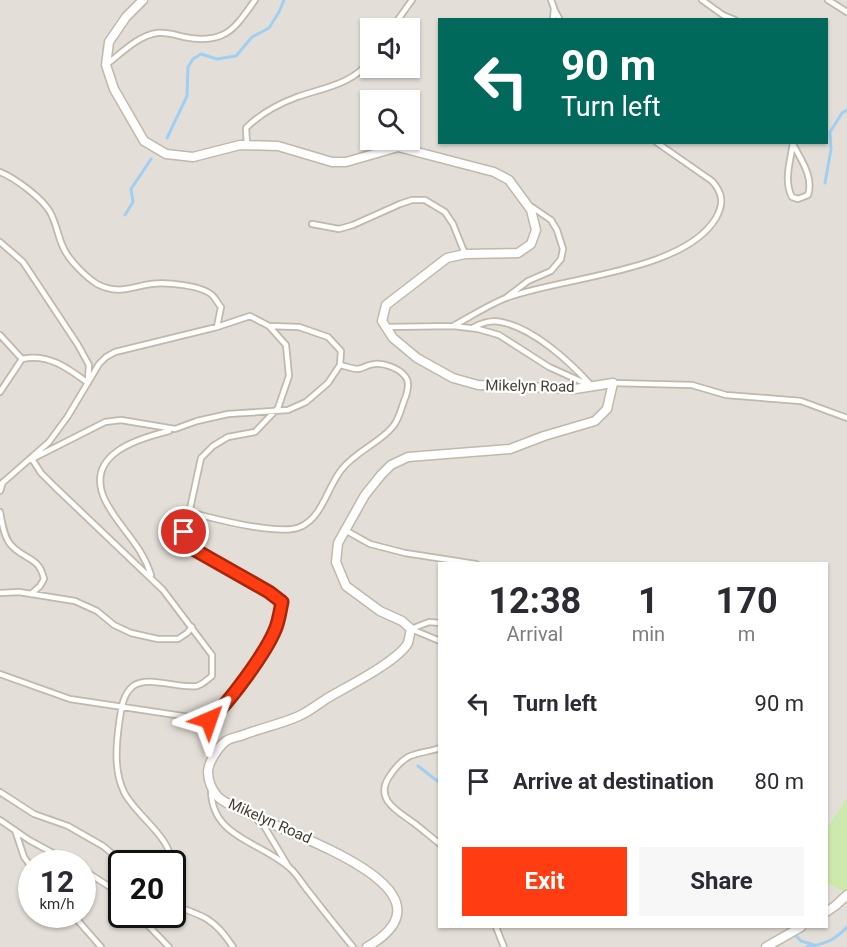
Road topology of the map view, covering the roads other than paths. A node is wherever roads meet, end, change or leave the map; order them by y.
1 (143, 0) edge
2 (255, 0) edge
3 (412, 0) edge
4 (551, 0) edge
5 (702, 0) edge
6 (828, 0) edge
7 (554, 8) junction
8 (847, 12) edge
9 (399, 18) edge
10 (553, 18) edge
11 (559, 18) edge
12 (730, 18) edge
13 (106, 65) junction
14 (360, 70) edge
15 (659, 144) edge
16 (793, 144) edge
17 (793, 144) edge
18 (247, 145) junction
19 (0, 172) edge
20 (526, 203) junction
21 (312, 224) dead end
22 (0, 242) edge
23 (465, 254) junction
24 (505, 299) junction
25 (269, 326) junction
26 (453, 326) junction
27 (217, 327) junction
28 (385, 327) junction
29 (472, 328) junction
30 (0, 335) edge
31 (22, 359) junction
32 (340, 365) junction
33 (88, 383) junction
34 (613, 383) junction
35 (592, 386) junction
36 (0, 392) edge
37 (274, 412) junction
38 (847, 418) edge
39 (175, 429) junction
40 (32, 459) junction
41 (2, 483) edge
42 (0, 492) edge
43 (0, 512) edge
44 (189, 512) junction
45 (345, 530) junction
46 (462, 562) edge
47 (151, 578) junction
48 (0, 593) edge
49 (31, 594) junction
50 (438, 623) edge
51 (192, 627) junction
52 (411, 629) junction
53 (438, 639) edge
54 (0, 674) edge
55 (122, 706) junction
56 (438, 748) edge
57 (211, 786) junction
58 (0, 792) edge
59 (254, 817) junction
60 (0, 820) edge
61 (15, 830) junction
62 (438, 842) edge
63 (22, 850) edge
64 (49, 850) edge
65 (108, 850) edge
66 (168, 850) edge
67 (291, 870) junction
68 (847, 895) edge
69 (186, 910) edge
70 (828, 910) edge
71 (84, 928) edge
72 (151, 928) edge
73 (496, 928) edge
74 (799, 928) edge
75 (101, 947) edge
76 (169, 947) edge
77 (233, 947) edge
78 (352, 947) edge
79 (367, 947) edge
80 (504, 947) edge
81 (766, 947) edge

1 - 13 street
2 - 13 lane
3 - 9 lane
4 - 7 lane
5 - 12 lane
6 - 8 lane
7 - 10 lane
7 - 11 lane
13 - 18 street
14 - 18 lane
15 - 24 lane
16 - 17 lane
18 - 20 street
19 - 27 lane
20 - 23 street
20 - 24 lane
21 - 23 lane
22 - 33 lane
23 - 28 street
24 - 26 lane
25 - 27 lane
25 - 32 lane
25 - 37 lane
26 - 28 lane
26 - 29 lane
27 - 33 lane
28 - 35 street, Mikelyn Road
29 - 35 lane
29 - 35 lane
30 - 31 lane
31 - 33 lane
31 - 36 lane
32 - 37 lane
32 - 44 lane
33 - 40 lane
34 - 35 street, Mikelyn Road
34 - 38 lane
34 - 45 street
37 - 39 lane
37 - 44 lane
39 - 40 lane
39 - 47 lane
40 - 41 lane
40 - 47 lane
41 - 42 lane
43 - 49 lane
44 - 55 lane
45 - 46 lane
45 - 52 street
47 - 51 lane
48 - 49 lane
49 - 51 lane
50 - 52 lane
51 - 55 lane
52 - 53 lane
52 - 57 street
54 - 55 lane
55 - 66 lane
56 - 62 lane
57 - 59 street, Mikelyn Road
57 - 67 lane
58 - 65 lane
59 - 67 lane
59 - 79 street, Mikelyn Road
60 - 61 lane
61 - 63 lane
61 - 64 lane
67 - 78 lane
68 - 70 street
69 - 77 lane
71 - 75 lane
72 - 76 lane
73 - 80 lane
74 - 81 street

